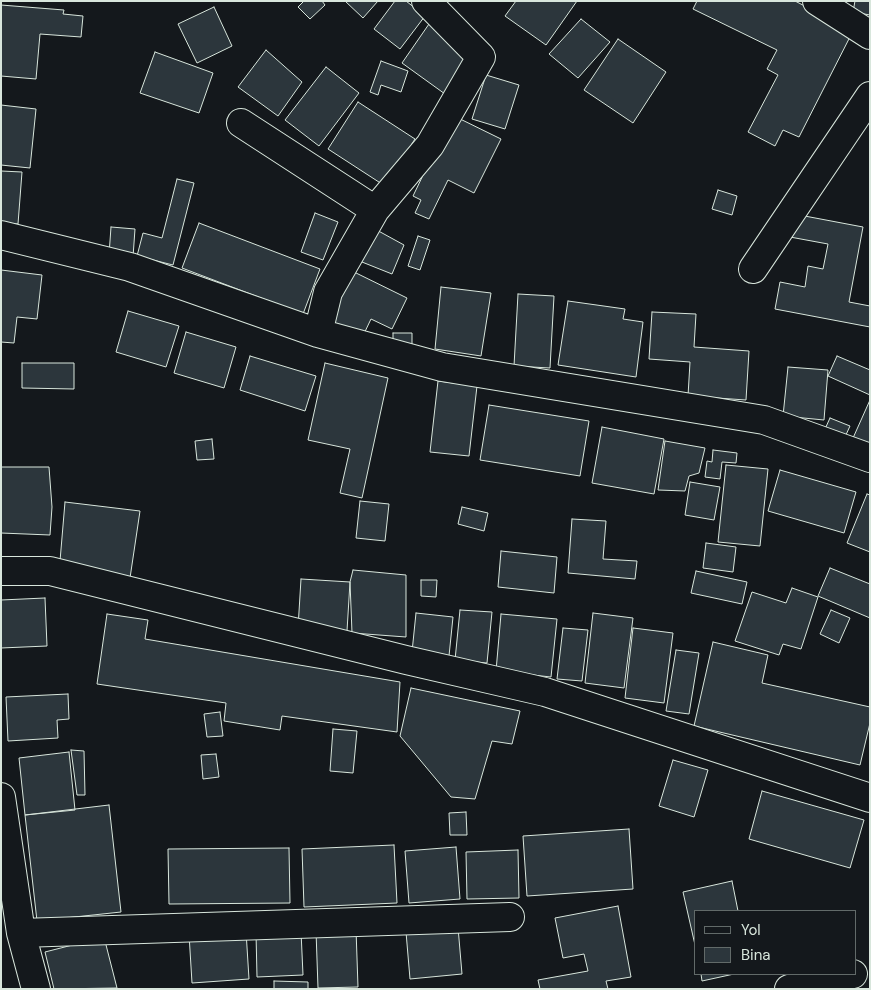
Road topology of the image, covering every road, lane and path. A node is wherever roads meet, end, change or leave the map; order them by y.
1 (426, 1) edge
2 (817, 1) edge
3 (870, 35) edge
4 (870, 96) edge
5 (241, 123) dead end
6 (375, 210) junction
7 (1, 235) edge
8 (753, 269) dead end
9 (318, 333) junction
10 (870, 458) edge
11 (1, 571) edge
12 (1, 797) edge
13 (870, 798) edge
14 (9, 902) edge
15 (510, 917) dead end
16 (21, 933) junction
17 (870, 970) edge
18 (856, 974) edge
19 (849, 975) edge
20 (36, 989) edge
21 (789, 989) edge

1 - 6 street
2 - 3 street
4 - 8 street
5 - 6 street
6 - 9 street
7 - 9 street
9 - 10 street
11 - 13 street
12 - 14 street
14 - 16 street
15 - 16 street
16 - 20 street
17 - 18 street
19 - 21 street

